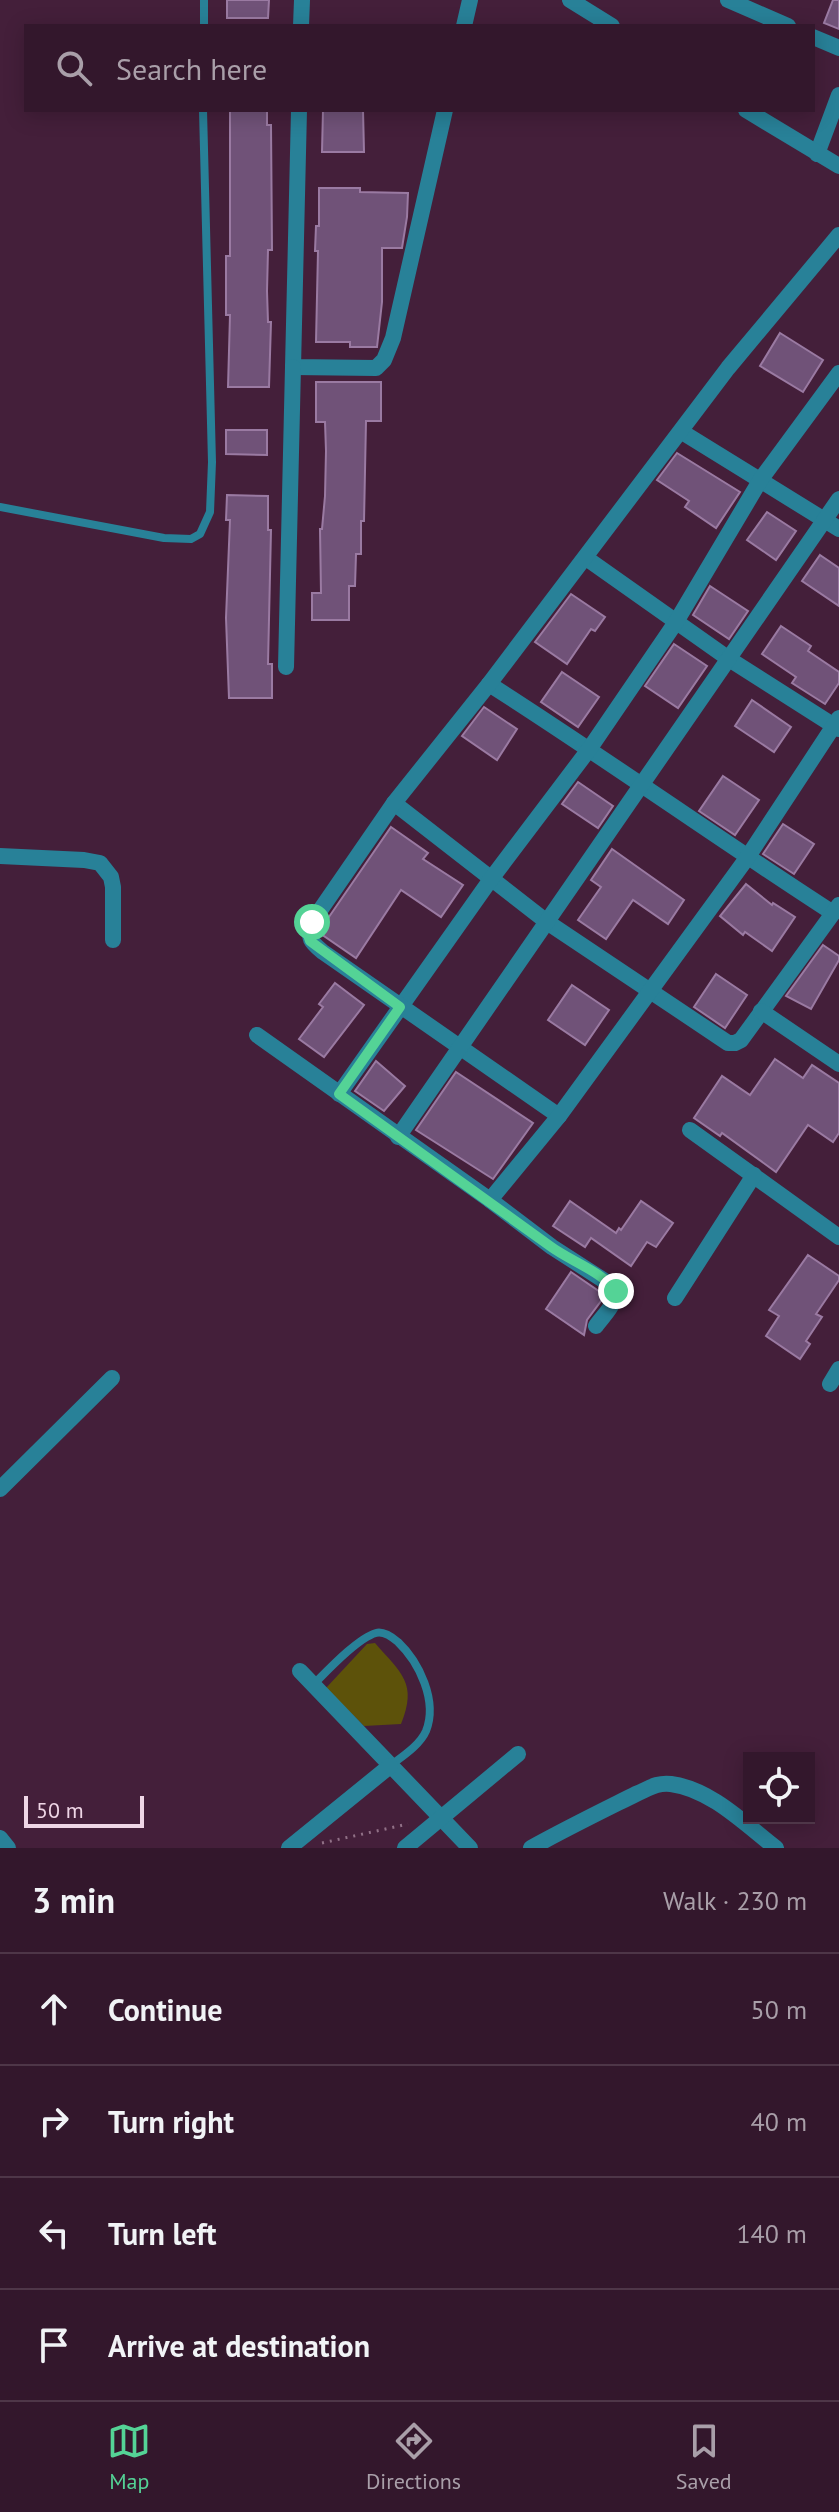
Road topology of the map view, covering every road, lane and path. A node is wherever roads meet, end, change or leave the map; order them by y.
1 (204, 0) edge
2 (302, 0) edge
3 (470, 0) edge
4 (570, 0) edge
5 (728, 0) edge
6 (204, 24) edge
7 (301, 24) edge
8 (464, 24) edge
9 (609, 24) edge
10 (783, 24) edge
11 (815, 38) edge
12 (839, 48) edge
13 (839, 95) edge
14 (203, 112) edge
15 (299, 112) edge
16 (445, 112) edge
17 (749, 112) edge
18 (817, 154) junction
19 (837, 161) edge
20 (839, 235) edge
21 (293, 367) junction
22 (839, 373) edge
23 (682, 432) junction
24 (761, 479) junction
25 (839, 499) edge
26 (0, 507) edge
27 (832, 524) edge
28 (586, 558) junction
29 (676, 622) junction
30 (729, 659) junction
31 (286, 667) dead end
32 (489, 684) junction
33 (837, 724) edge
34 (590, 748) junction
35 (641, 785) junction
36 (394, 803) junction
37 (0, 856) edge
38 (747, 858) junction
39 (491, 879) junction
40 (836, 909) edge
41 (547, 922) junction
42 (113, 940) dead end
43 (650, 990) junction
44 (400, 1007) junction
45 (761, 1011) junction
46 (257, 1035) dead end
47 (460, 1047) junction
48 (838, 1060) edge
49 (339, 1094) junction
50 (559, 1116) junction
51 (690, 1130) dead end
52 (398, 1137) junction
53 (754, 1175) junction
54 (490, 1200) junction
55 (839, 1237) edge
56 (675, 1298) dead end
57 (596, 1326) dead end
58 (839, 1369) edge
59 (112, 1378) dead end
60 (830, 1384) dead end
61 (0, 1489) edge
62 (300, 1671) dead end
63 (314, 1684) junction
64 (518, 1754) dead end
65 (390, 1766) junction
66 (440, 1817) junction
67 (414, 1823) dead end
68 (0, 1838) edge
69 (321, 1843) dead end
70 (8, 1848) edge
71 (289, 1848) edge
72 (405, 1848) edge
73 (470, 1848) edge
74 (531, 1848) edge
75 (776, 1848) edge

1 - 6 lane
2 - 7 street
3 - 8 street
4 - 9 street
5 - 10 street
11 - 12 street
13 - 18 street
14 - 26 lane
15 - 21 street
16 - 21 street
17 - 18 street
18 - 19 street
20 - 23 street
21 - 31 street
22 - 24 street
23 - 24 street
23 - 28 street
24 - 27 street
24 - 29 street
25 - 27 street
27 - 30 street
28 - 29 street
28 - 32 street
29 - 30 street
29 - 34 street
30 - 33 street
30 - 35 street
32 - 34 street
32 - 36 street
33 - 38 street
34 - 35 street
34 - 39 street
35 - 38 street
35 - 41 street
36 - 39 street
36 - 44 street
37 - 42 street
38 - 40 street
38 - 43 street
39 - 41 street
39 - 44 street
40 - 45 street
41 - 43 street
41 - 47 street
43 - 45 street
43 - 50 street
44 - 47 street
44 - 49 street
45 - 48 street
46 - 49 street
47 - 50 street
47 - 52 street
49 - 52 street
50 - 54 street
51 - 53 street
52 - 54 street
53 - 55 street
53 - 56 street
54 - 57 street
58 - 60 street
59 - 61 street
62 - 63 street
63 - 65 street
63 - 65 lane
64 - 66 street
65 - 66 street
65 - 71 street
66 - 72 street
66 - 73 street
67 - 69 path
68 - 70 street
74 - 75 street

